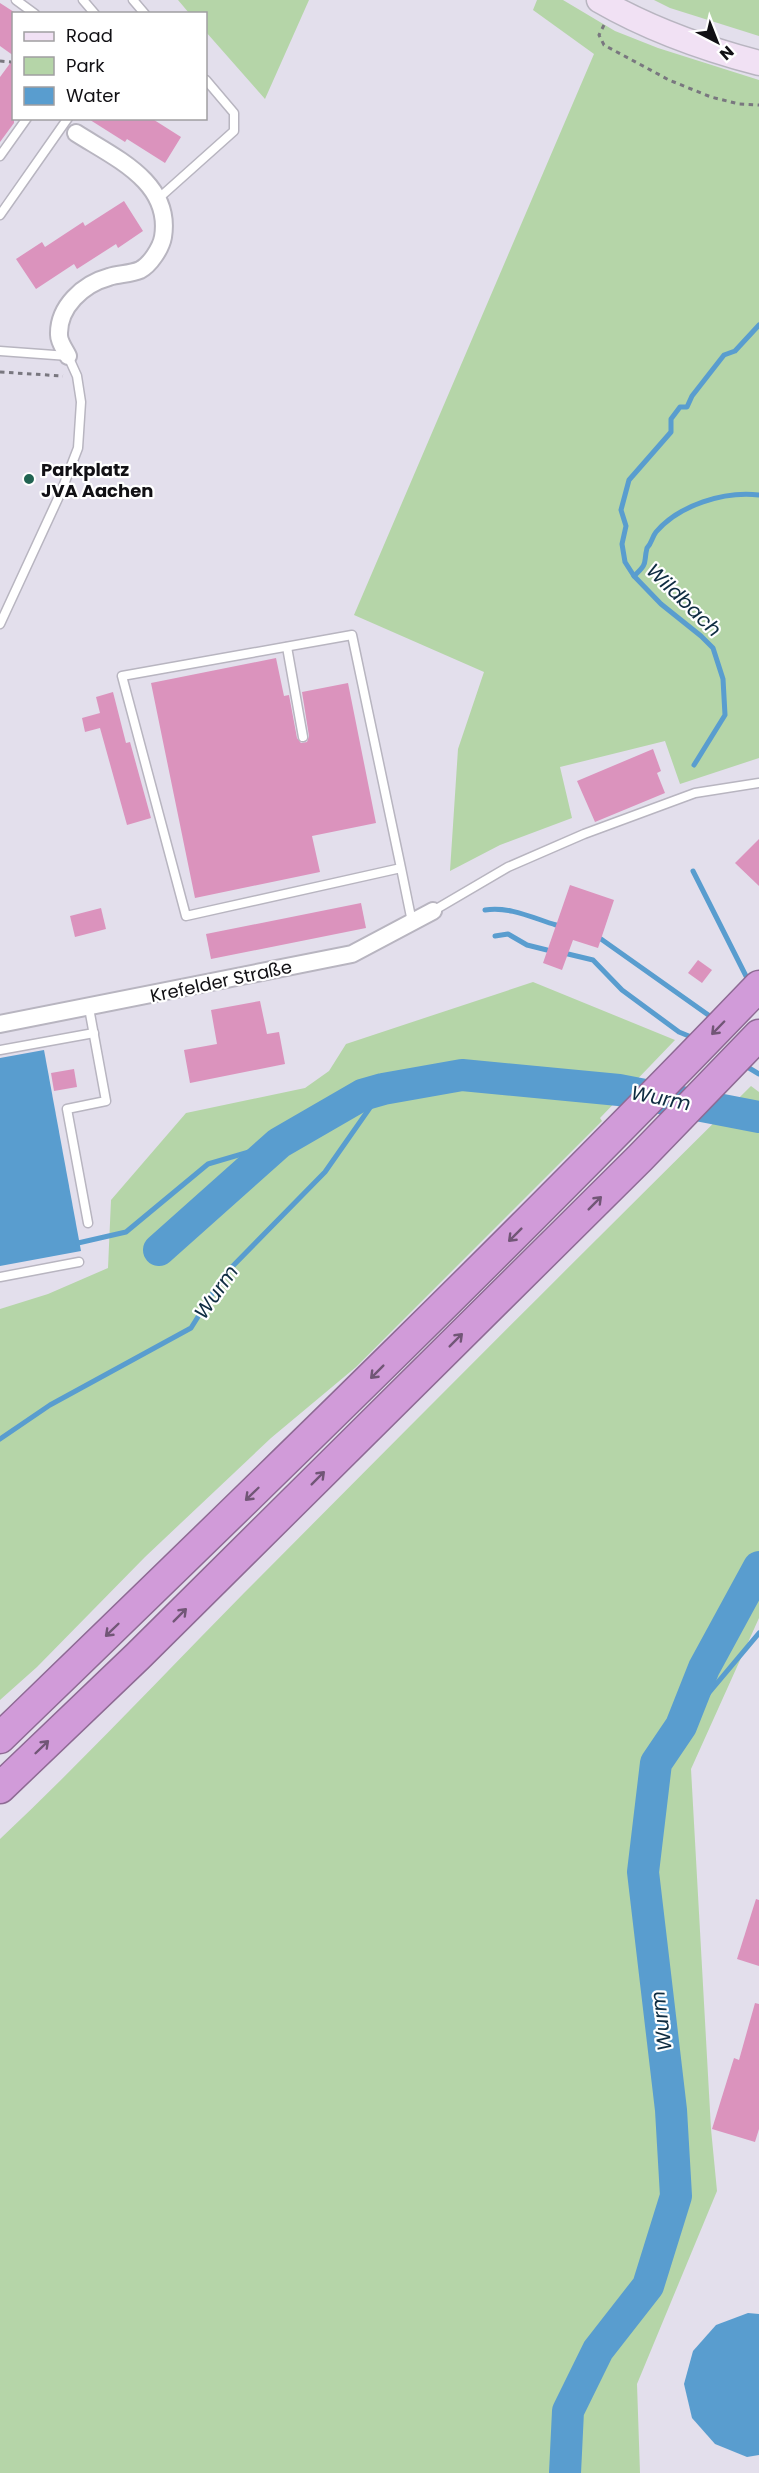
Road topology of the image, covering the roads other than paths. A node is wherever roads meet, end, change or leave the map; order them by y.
1 (16, 0) edge
2 (83, 0) edge
3 (133, 0) edge
4 (606, 4) edge
5 (32, 12) edge
6 (93, 12) edge
7 (144, 12) edge
8 (759, 63) edge
9 (207, 81) edge
10 (26, 120) edge
11 (67, 120) edge
12 (76, 134) dead end
13 (0, 156) edge
14 (159, 198) junction
15 (0, 215) edge
16 (0, 351) edge
17 (68, 356) junction
18 (0, 624) edge
19 (286, 647) junction
20 (303, 737) dead end
21 (759, 783) edge
22 (401, 868) junction
23 (433, 911) joint
24 (412, 922) junction
25 (759, 986) edge
26 (90, 1008) junction
27 (0, 1024) edge
28 (94, 1033) junction
29 (759, 1035) edge
30 (0, 1050) edge
31 (88, 1223) dead end
32 (79, 1262) dead end
33 (0, 1277) edge
34 (0, 1738) edge
35 (0, 1788) edge

1 - 5 lane
2 - 6 lane
3 - 7 lane
4 - 8 main road
9 - 14 lane
10 - 13 lane
11 - 15 lane
12 - 14 street
14 - 17 street
16 - 17 lane
17 - 18 lane
19 - 20 lane
19 - 22 lane
19 - 22 lane
21 - 23 lane
22 - 24 lane
23 - 24 street, Krefelder Straße
24 - 26 street, Krefelder Straße
25 -> 34 highway
26 - 27 street, Krefelder Straße
26 - 28 lane
28 - 30 lane
28 - 31 lane
35 -> 29 highway
32 - 33 lane

